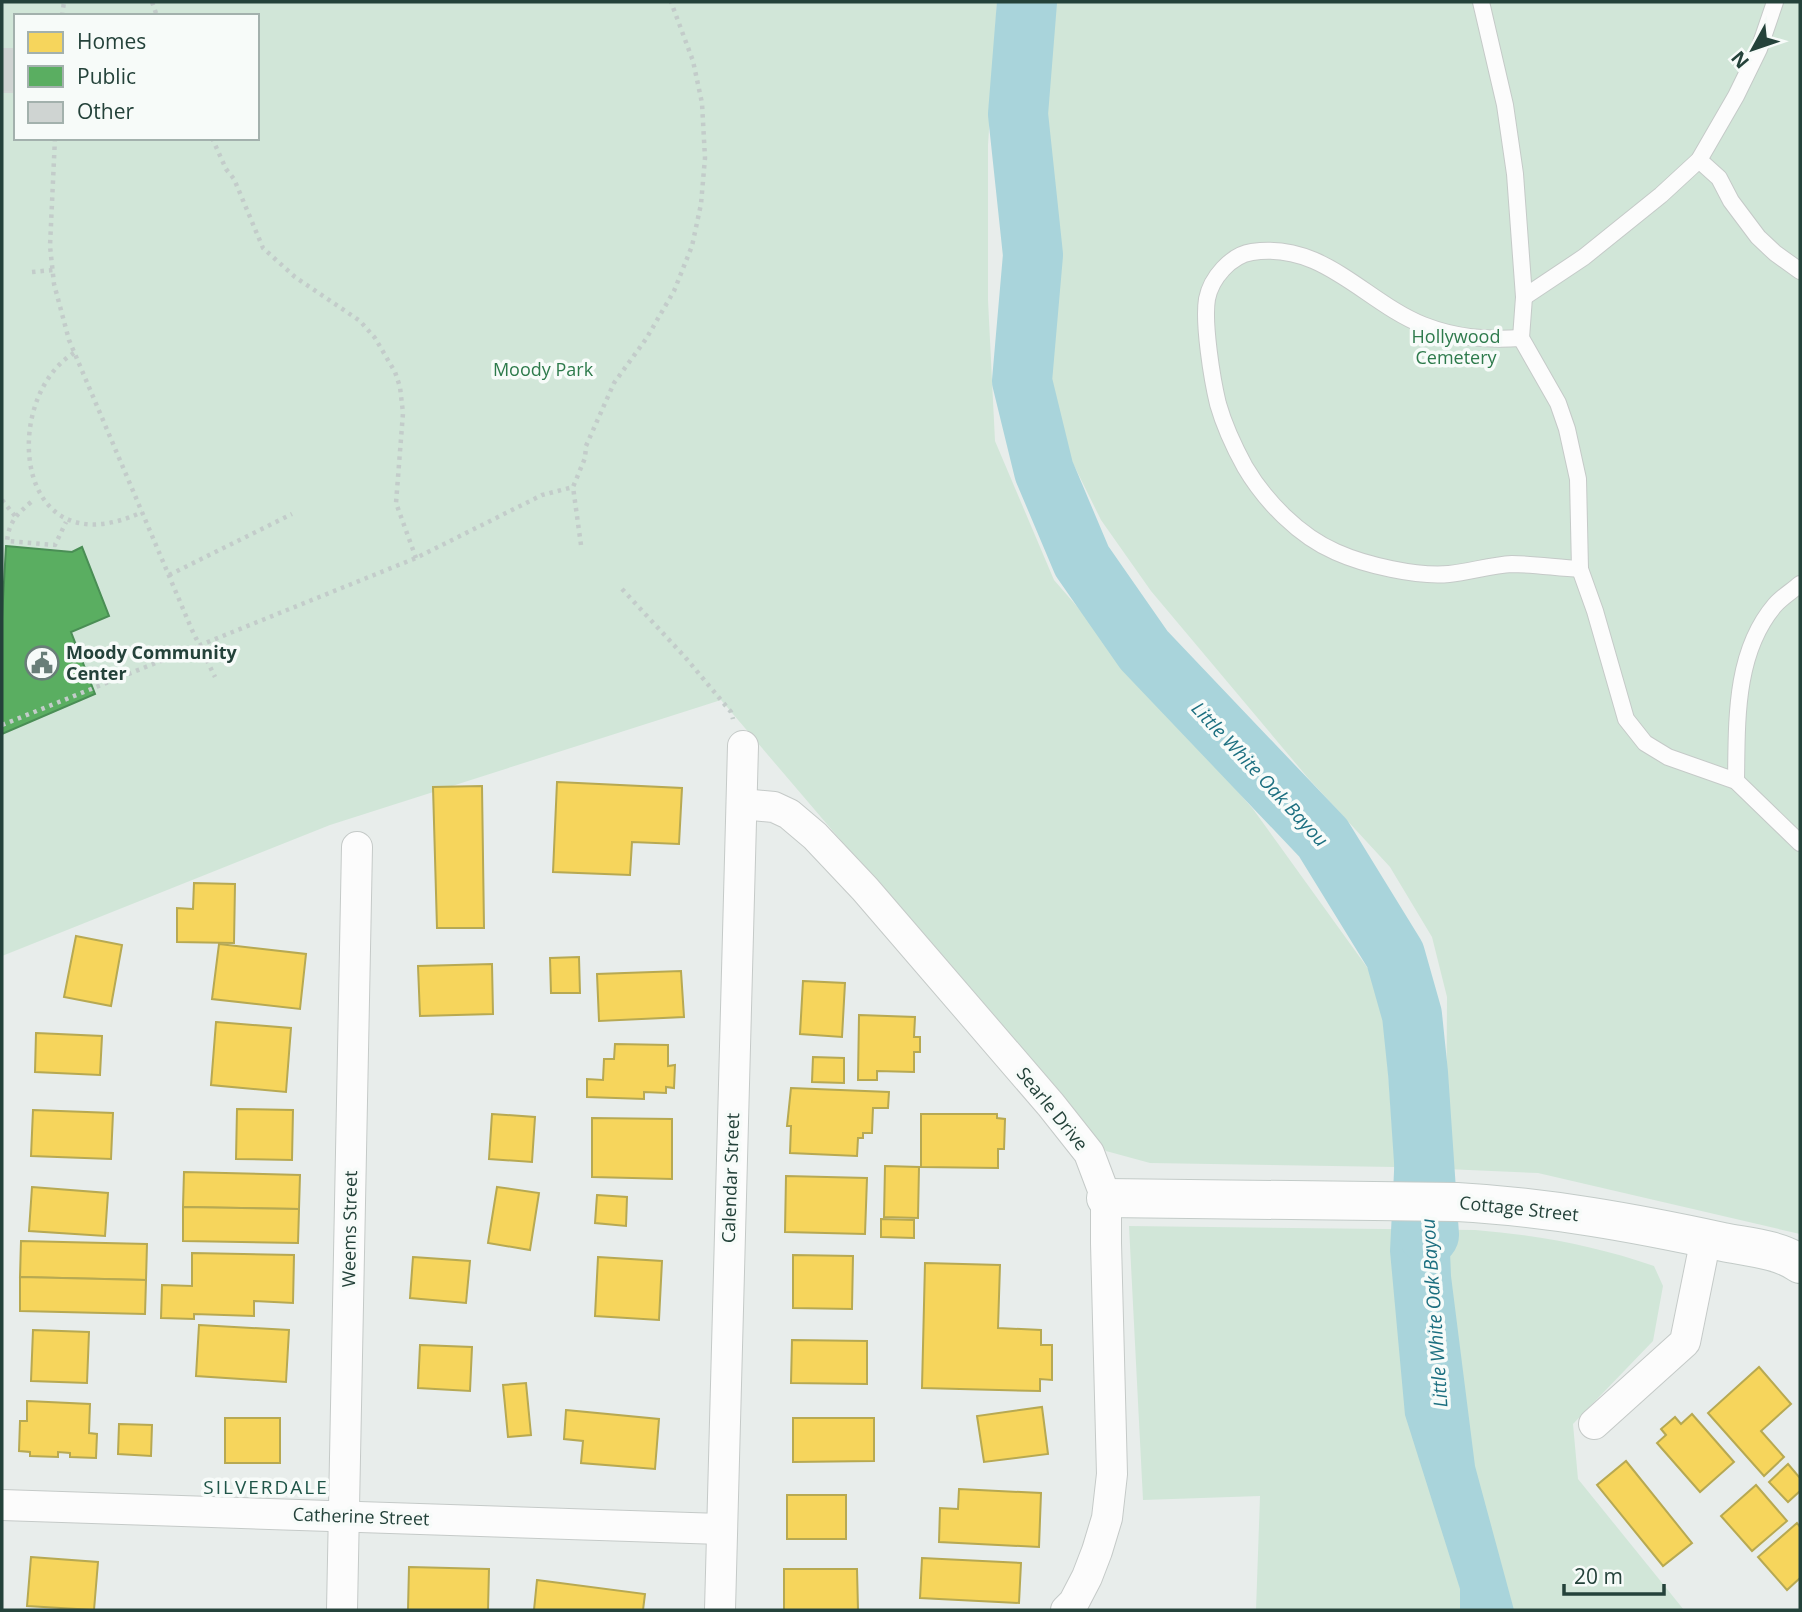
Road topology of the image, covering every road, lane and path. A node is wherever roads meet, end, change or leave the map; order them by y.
1 (671, 2) edge
2 (1481, 2) edge
3 (1775, 2) edge
4 (55, 140) edge
5 (213, 140) edge
6 (1699, 160) junction
7 (53, 270) junction
8 (1800, 271) edge
9 (32, 272) dead end
10 (1524, 297) junction
11 (1521, 338) junction
12 (74, 353) junction
13 (57, 359) dead end
14 (573, 487) junction
15 (2, 500) edge
16 (40, 508) dead end
17 (142, 512) junction
18 (50, 514) dead end
19 (292, 514) dead end
20 (15, 516) junction
21 (66, 522) junction
22 (5, 527) edge
23 (581, 545) dead end
24 (416, 558) junction
25 (1580, 569) junction
26 (169, 575) junction
27 (1800, 584) edge
28 (622, 589) dead end
29 (201, 645) junction
30 (215, 677) dead end
31 (2, 725) edge
32 (743, 746) joint
33 (1736, 781) junction
34 (742, 804) junction
35 (1800, 843) edge
36 (357, 848) dead end
37 (1106, 1198) junction
38 (1706, 1238) junction
39 (1800, 1264) edge
40 (1594, 1424) dead end
41 (2, 1505) edge
42 (345, 1516) junction
43 (721, 1530) junction
44 (342, 1610) edge
45 (720, 1610) edge
46 (1066, 1610) edge

1 - 14 path
2 - 10 lane
3 - 6 lane
4 - 7 path
5 - 24 path
6 - 8 lane
6 - 10 lane
7 - 9 path
7 - 12 path
10 - 11 lane
11 - 25 lane
11 - 25 lane
12 - 13 path
12 - 17 path
14 - 23 path
14 - 24 path
15 - 20 path
16 - 20 path
17 - 21 path
17 - 26 path
18 - 21 path
19 - 26 path
20 - 22 path
21 - 22 path
24 - 29 path
25 - 33 lane
26 - 29 path
27 - 33 lane
28 - 32 path
29 - 30 path
29 - 31 path
32 - 34 street, Calendar Street
33 - 35 lane
34 - 37 street, Searle Drive
34 - 43 street, Calendar Street
36 - 42 street, Weems Street
37 - 38 street, Cottage Street
37 - 46 street, Searle Drive
38 - 39 street, Cottage Street
38 - 40 street
41 - 42 street, Catherine Street
42 - 43 street, Catherine Street
42 - 44 street, Weems Street
43 - 45 street, Calendar Street

